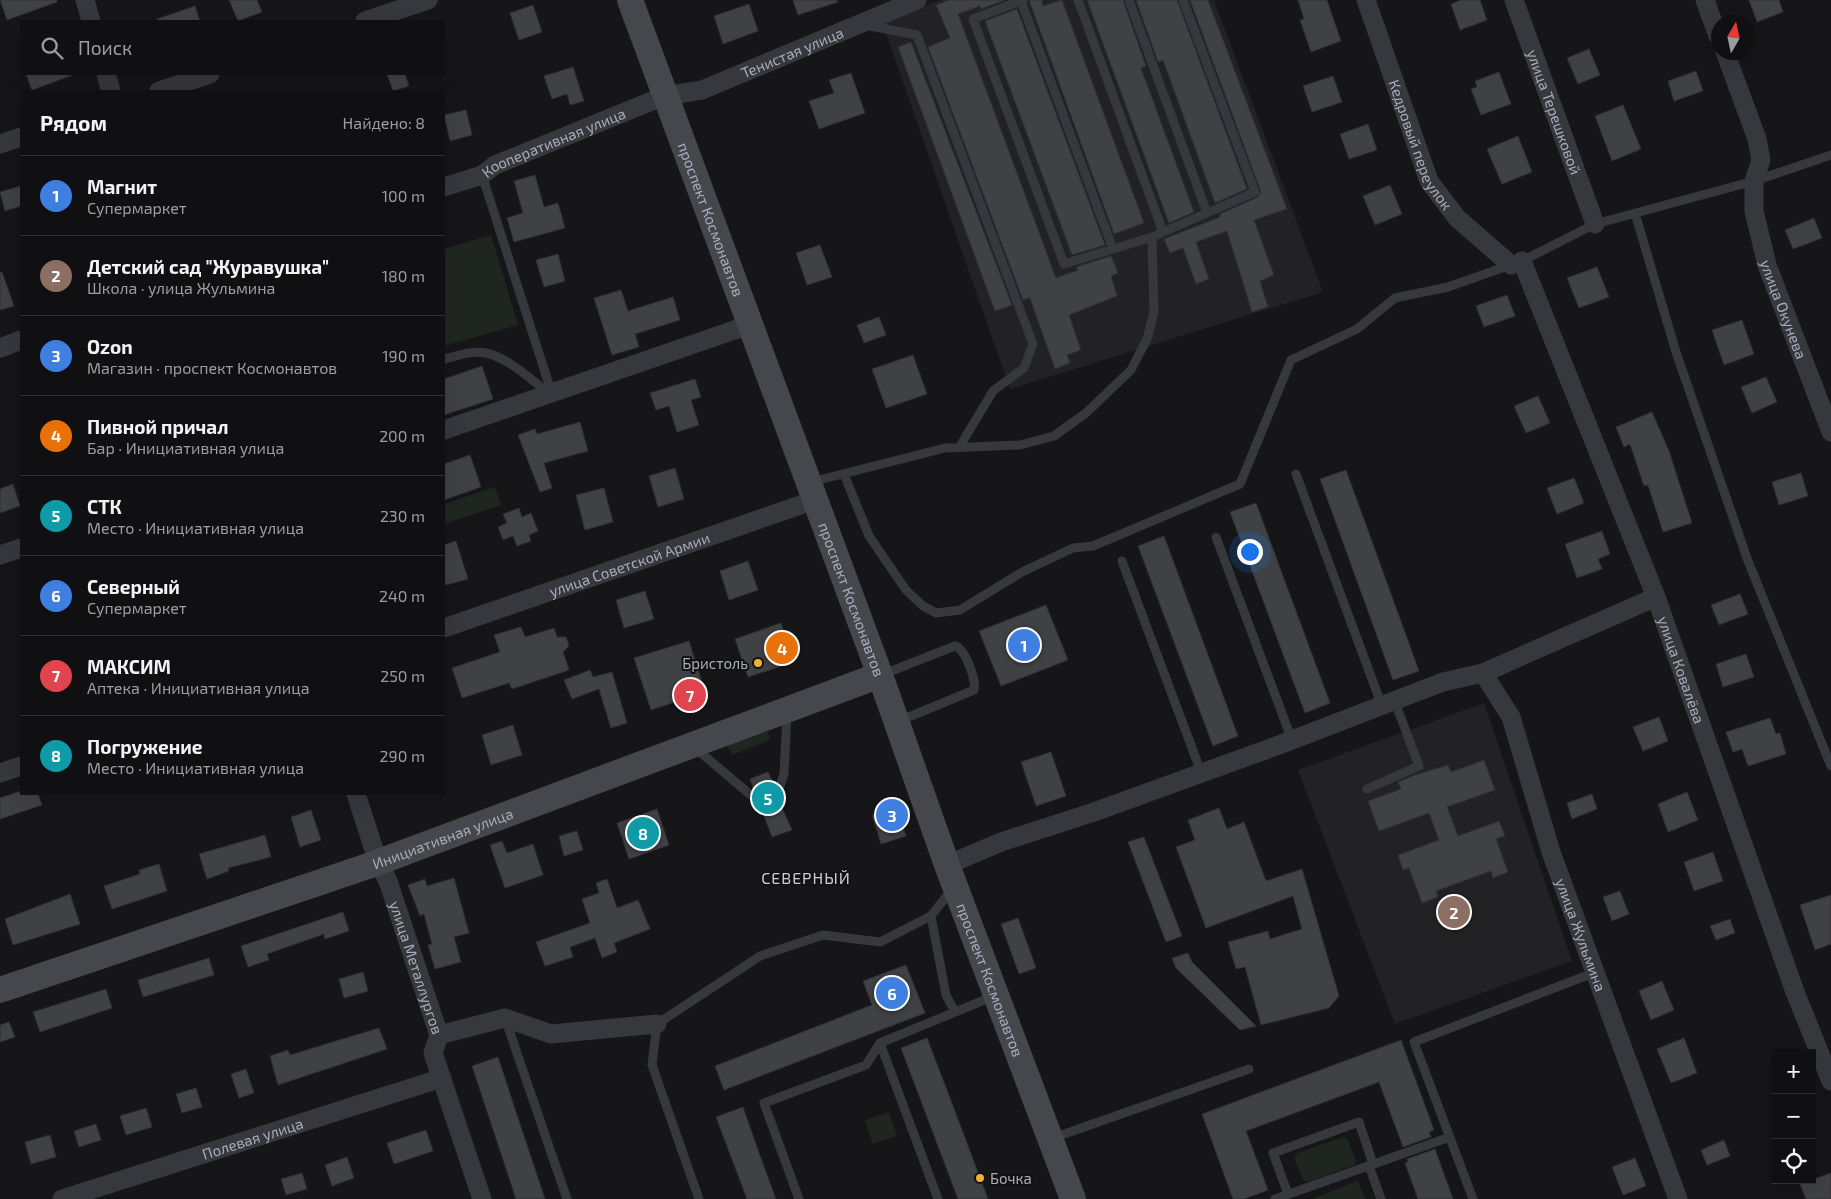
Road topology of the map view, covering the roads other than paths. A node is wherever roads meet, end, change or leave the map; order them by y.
1 (85, 0) edge
2 (428, 0) edge
3 (630, 0) edge
4 (917, 0) edge
5 (1022, 0) edge
6 (1078, 0) edge
7 (1129, 0) edge
8 (1184, 0) edge
9 (1366, 0) edge
10 (1514, 0) edge
11 (1705, 0) edge
12 (1711, 17) edge
13 (91, 20) edge
14 (368, 20) edge
15 (857, 24) junction
16 (1728, 60) edge
17 (106, 75) edge
18 (207, 75) edge
19 (111, 90) edge
20 (162, 90) edge
21 (664, 96) junction
22 (20, 137) edge
23 (0, 144) edge
24 (1831, 154) edge
25 (482, 175) junction
26 (1754, 181) junction
27 (445, 187) edge
28 (1207, 213) junction
29 (1635, 213) junction
30 (1595, 224) junction
31 (1163, 232) junction
32 (1152, 237) junction
33 (1113, 249) junction
34 (1516, 263) junction
35 (749, 325) junction
36 (20, 340) edge
37 (0, 348) edge
38 (445, 359) edge
39 (552, 394) junction
40 (445, 430) edge
41 (1831, 432) edge
42 (960, 446) junction
43 (844, 474) junction
44 (1296, 474) dead end
45 (811, 491) junction
46 (1216, 537) dead end
47 (20, 548) edge
48 (0, 555) edge
49 (1122, 561) dead end
50 (1656, 597) junction
51 (445, 628) edge
52 (1483, 673) junction
53 (880, 675) junction
54 (1388, 704) junction
55 (788, 710) junction
56 (896, 722) junction
57 (1292, 740) junction
58 (693, 747) junction
59 (20, 766) edge
60 (1831, 766) edge
61 (1201, 772) junction
62 (0, 773) edge
63 (1367, 789) dead end
64 (356, 795) edge
65 (777, 795) dead end
66 (759, 802) dead end
67 (378, 862) junction
68 (951, 875) junction
69 (930, 916) junction
70 (1596, 972) junction
71 (0, 990) edge
72 (997, 995) junction
73 (955, 1012) junction
74 (505, 1018) junction
75 (657, 1024) junction
76 (439, 1035) junction
77 (880, 1043) junction
78 (1250, 1069) dead end
79 (442, 1078) junction
80 (1831, 1081) edge
81 (1450, 1136) junction
82 (1050, 1139) junction
83 (1371, 1165) junction
84 (1292, 1195) edge
85 (62, 1199) edge
86 (482, 1199) edge
87 (567, 1199) edge
88 (699, 1199) edge
89 (799, 1199) edge
90 (938, 1199) edge
91 (1073, 1199) edge
92 (1275, 1199) edge
93 (1381, 1199) edge
94 (1473, 1199) edge
95 (1678, 1199) edge

1 - 13 street
2 - 14 street
3 - 21 main road, проспект Космонавтов
4 - 15 street, Тенистая улица
5 - 33 lane
5 - 33 lane
6 - 31 lane
7 - 28 lane
8 - 28 lane
9 - 34 street, Кедровый переулок
10 - 30 street, улица Терешковой
11 - 12 street
15 - 21 street, Тенистая улица
15 - 42 lane
16 - 26 street, улица Окунева
17 - 19 street
18 - 20 street
21 - 25 street, Кооперативная улица
21 - 35 main road, проспект Космонавтов
22 - 23 street
24 - 26 lane
25 - 27 street, Кооперативная улица
25 - 39 lane
26 - 29 lane
26 - 41 street, улица Окунева
28 - 31 lane
29 - 30 lane
29 - 60 lane
30 - 34 lane
31 - 32 lane
32 - 33 lane
32 - 42 lane
34 - 43 lane
34 - 50 street, улица Ковалёва
35 - 39 street
35 - 45 main road, проспект Космонавтов
36 - 37 street
38 - 39 lane
39 - 40 street
42 - 43 lane
43 - 45 lane
44 - 54 lane
45 - 51 street, улица Советской Армии
45 - 53 main road, проспект Космонавтов
46 - 57 lane
47 - 48 street
49 - 61 lane
50 - 52 street
50 - 80 street, улица Ковалёва
52 - 54 street
52 - 70 street, улица Жульмина
53 - 55 main road, Инициативная улица
53 - 56 main road, проспект Космонавтов
53 - 56 lane
54 - 57 street
54 - 63 lane
55 - 58 main road, Инициативная улица
55 - 65 lane
56 - 68 main road, проспект Космонавтов
57 - 61 street
58 - 66 lane
58 - 67 main road, Инициативная улица
59 - 62 street
61 - 68 street
64 - 67 street, улица Металлургов
67 - 71 main road, Инициативная улица
67 - 76 street, улица Металлургов
68 - 69 lane
68 - 72 main road, проспект Космонавтов
69 - 73 lane
69 - 75 lane
70 - 81 lane
70 - 95 street, улица Жульмина
72 - 73 lane
72 - 82 main road, проспект Космонавтов
73 - 77 lane
74 - 75 street
74 - 76 street
74 - 87 lane
75 - 88 lane
76 - 79 street, улица Металлургов
77 - 89 lane
77 - 90 lane
78 - 82 lane
79 - 85 street, Полевая улица
79 - 86 street, улица Металлургов
81 - 83 lane
81 - 94 lane
82 - 91 main road, проспект Космонавтов
83 - 84 lane
83 - 84 lane
83 - 93 lane
84 - 92 lane

